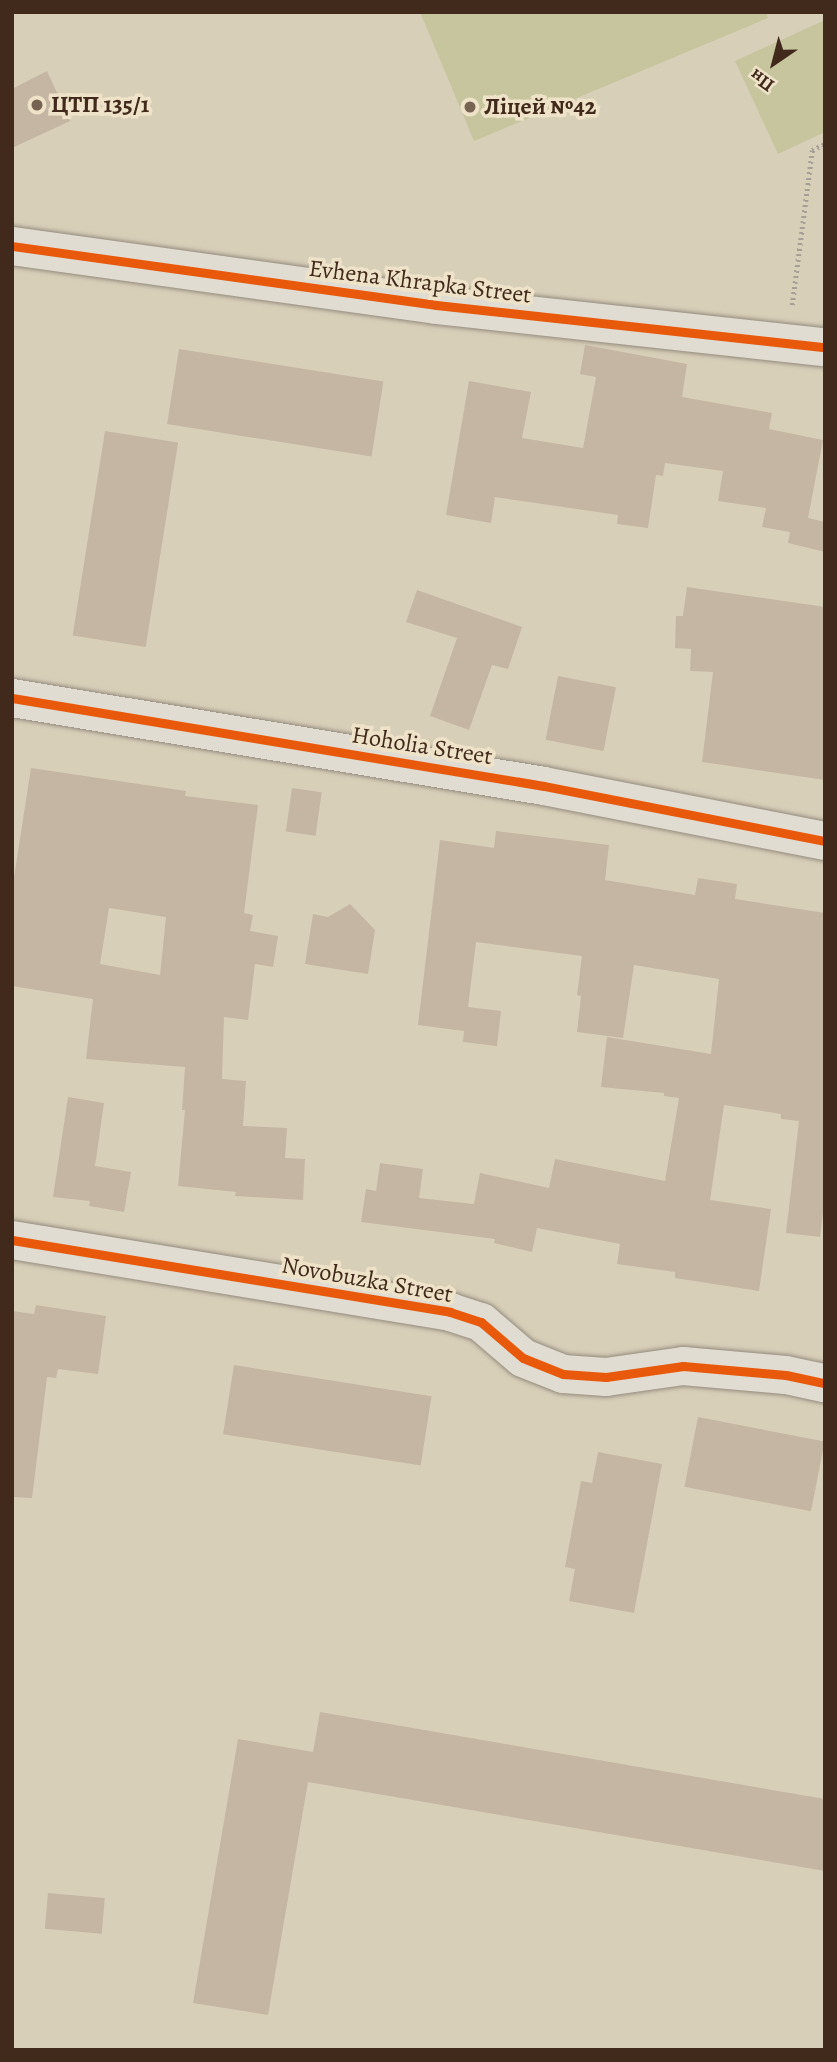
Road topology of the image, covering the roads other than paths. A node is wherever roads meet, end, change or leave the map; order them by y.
1 (12, 246) edge
2 (825, 347) edge
3 (12, 698) edge
4 (825, 841) edge
5 (12, 1240) edge
6 (825, 1383) edge

1 - 2 street, Evhena Khrapka Street
3 - 4 street, Hoholia Street
5 - 6 street, Novobuzka Street

